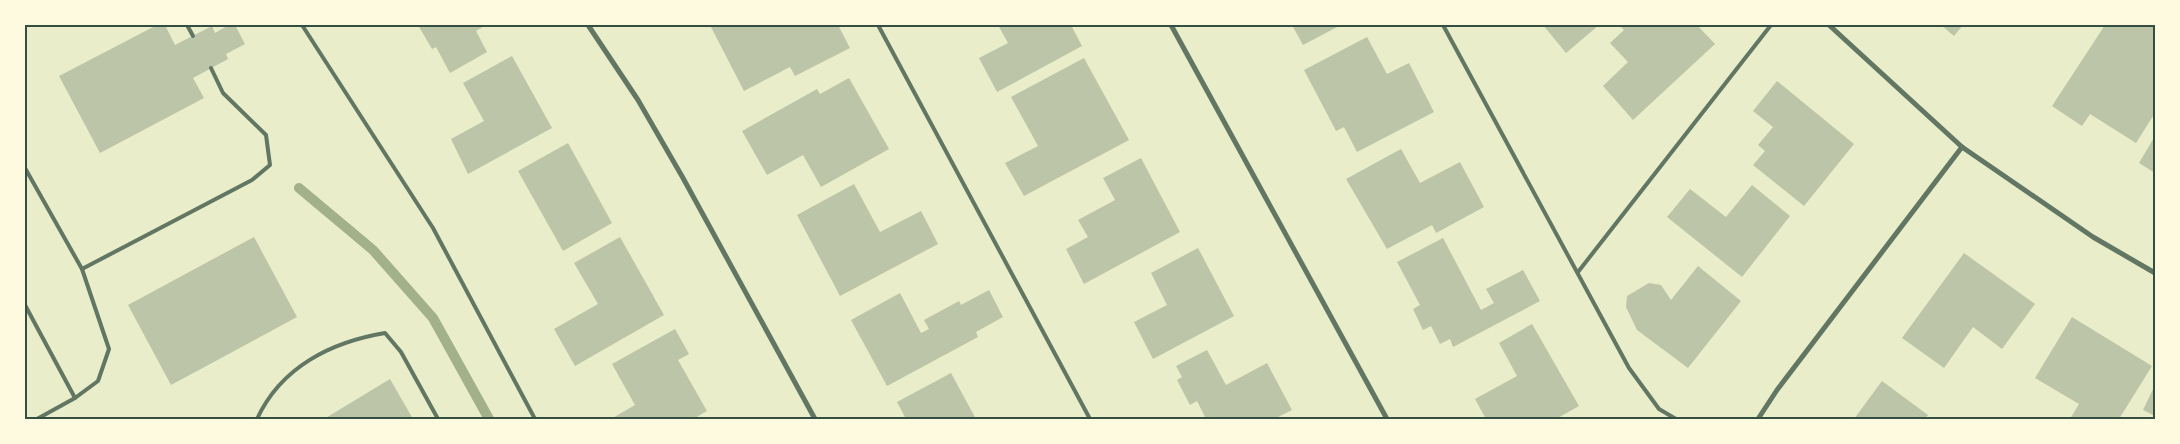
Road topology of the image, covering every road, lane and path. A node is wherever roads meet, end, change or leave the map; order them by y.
1 (188, 25) edge
2 (302, 25) edge
3 (588, 25) edge
4 (878, 25) edge
5 (1172, 25) edge
6 (1443, 25) edge
7 (1771, 25) edge
8 (1829, 25) edge
9 (193, 36) dead end
10 (210, 68) dead end
11 (1962, 147) junction
12 (25, 168) edge
13 (82, 269) junction
14 (1578, 272) junction
15 (2155, 273) edge
16 (25, 305) edge
17 (75, 398) junction
18 (37, 419) edge
19 (257, 419) edge
20 (438, 419) edge
21 (535, 419) edge
22 (815, 419) edge
23 (1090, 419) edge
24 (1387, 419) edge
25 (1676, 419) edge
26 (1758, 419) edge

1 - 9 lane
2 - 21 lane
3 - 22 street
4 - 23 lane
5 - 24 street
6 - 14 lane
7 - 14 lane
8 - 11 street
10 - 13 lane
11 - 15 street
11 - 26 street
12 - 13 lane
13 - 17 lane
14 - 25 lane
16 - 17 lane
17 - 18 lane
19 - 20 lane

